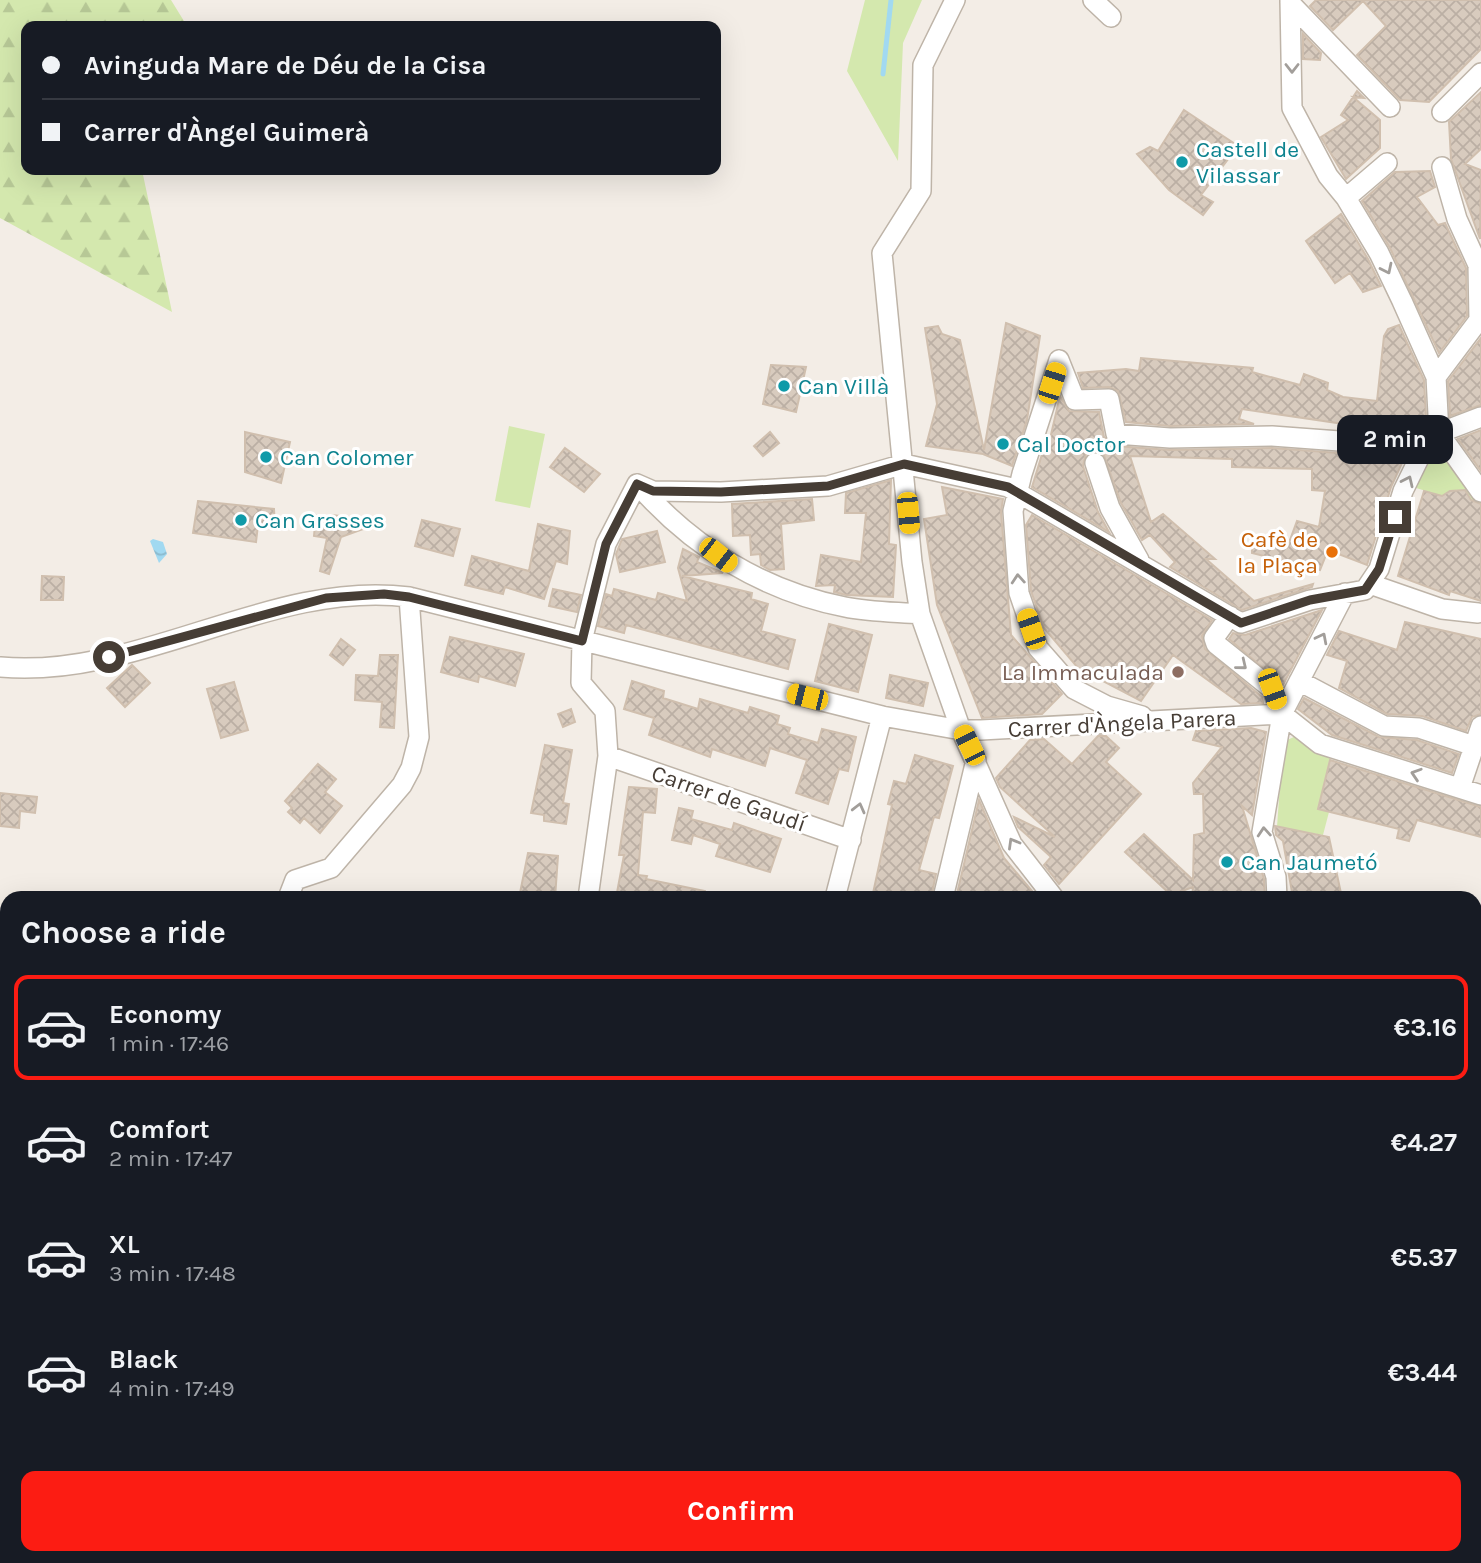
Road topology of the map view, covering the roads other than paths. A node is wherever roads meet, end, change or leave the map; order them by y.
1 (955, 0) edge
2 (1093, 0) edge
3 (1290, 2) edge
4 (1111, 17) dead end
5 (1481, 74) edge
6 (1390, 107) dead end
7 (1442, 111) dead end
8 (1387, 163) dead end
9 (1442, 167) dead end
10 (1346, 198) junction
11 (1480, 262) edge
12 (1436, 377) junction
13 (1481, 417) edge
14 (1433, 437) junction
15 (1095, 463) dead end
16 (904, 464) junction
17 (637, 484) junction
18 (1017, 491) junction
19 (1481, 492) edge
20 (1143, 565) junction
21 (1374, 577) junction
22 (409, 597) junction
23 (1342, 598) junction
24 (1478, 613) dead end
25 (920, 614) junction
26 (1230, 616) junction
27 (582, 641) junction
28 (0, 667) edge
29 (1299, 681) junction
30 (1282, 715) junction
31 (882, 716) junction
32 (1156, 721) junction
33 (1481, 726) edge
34 (961, 730) junction
35 (1474, 746) junction
36 (608, 756) junction
37 (976, 760) junction
38 (1460, 788) junction
39 (1481, 795) edge
40 (851, 840) junction
41 (291, 891) edge
42 (589, 891) edge
43 (837, 891) edge
44 (945, 891) edge
45 (1049, 891) edge
46 (1277, 891) edge

1 - 16 street
2 - 4 street
3 - 6 street
3 -> 10 street
5 - 7 street
8 - 10 street
9 - 11 street
10 -> 12 street
11 - 12 street
12 - 14 street
13 - 14 street
14 - 18 street
14 - 19 street
21 -> 14 street
15 - 20 street
16 - 17 street
16 - 18 street
16 - 25 street
17 - 25 street
17 - 27 street
18 - 20 street
32 -> 18 street
20 - 26 street
21 - 23 street
21 - 24 street
22 - 27 street, Carrer d'Àngela Parera
22 - 28 street, Carrer d'Àngela Parera
22 - 41 street
23 - 26 street
29 -> 23 street
25 - 34 street
26 -> 30 street
27 - 31 street, Carrer d'Àngela Parera
27 - 36 street
29 - 30 street
29 - 35 street
30 - 32 street, Carrer d'Àngela Parera
38 -> 30 street
46 -> 30 street
31 - 34 street, Carrer d'Àngela Parera
40 -> 31 street
32 - 34 street, Carrer d'Àngela Parera
33 - 35 street
34 - 37 street
35 - 38 street
36 - 40 street, Carrer de Gaudí
36 - 42 street
37 - 44 street
45 -> 37 street
38 - 39 street
40 - 43 street

